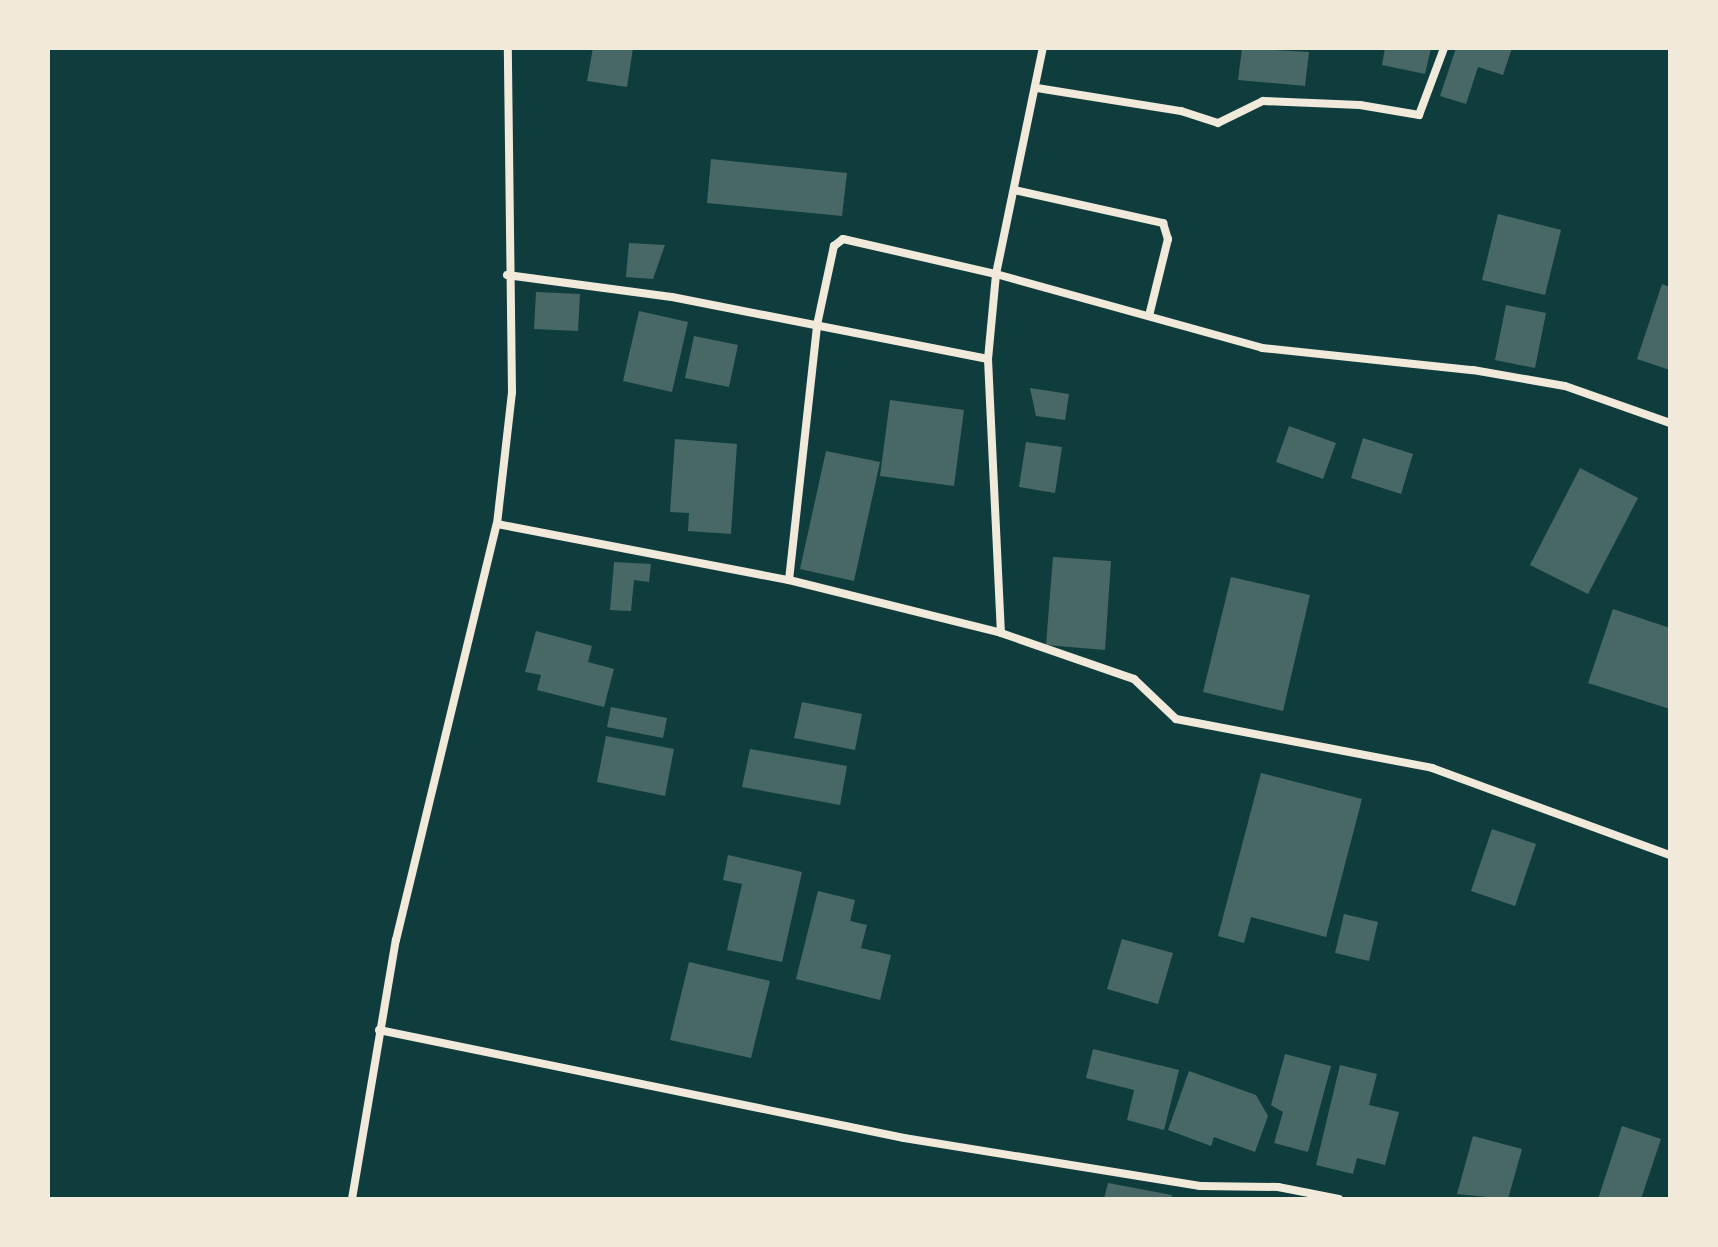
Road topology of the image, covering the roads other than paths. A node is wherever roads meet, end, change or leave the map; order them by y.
1 (508, 48) edge
2 (1043, 48) edge
3 (1444, 48) edge
4 (1037, 88) junction
5 (1014, 190) junction
6 (996, 274) junction
7 (507, 275) junction
8 (1149, 316) junction
9 (817, 325) junction
10 (988, 359) junction
11 (1670, 423) edge
12 (497, 524) junction
13 (789, 580) junction
14 (1001, 633) junction
15 (1670, 855) edge
16 (379, 1030) junction
17 (352, 1199) edge
18 (1339, 1199) edge

1 - 7 street
2 - 4 street
3 - 4 street
4 - 5 street
5 - 6 street
5 - 8 street
6 - 8 street
6 - 9 street
6 - 10 street
7 - 9 street
7 - 12 street
8 - 11 street
9 - 10 street
9 - 13 street
10 - 14 street
12 - 13 street
12 - 16 street
13 - 14 street
14 - 15 street
16 - 17 street
16 - 18 street

